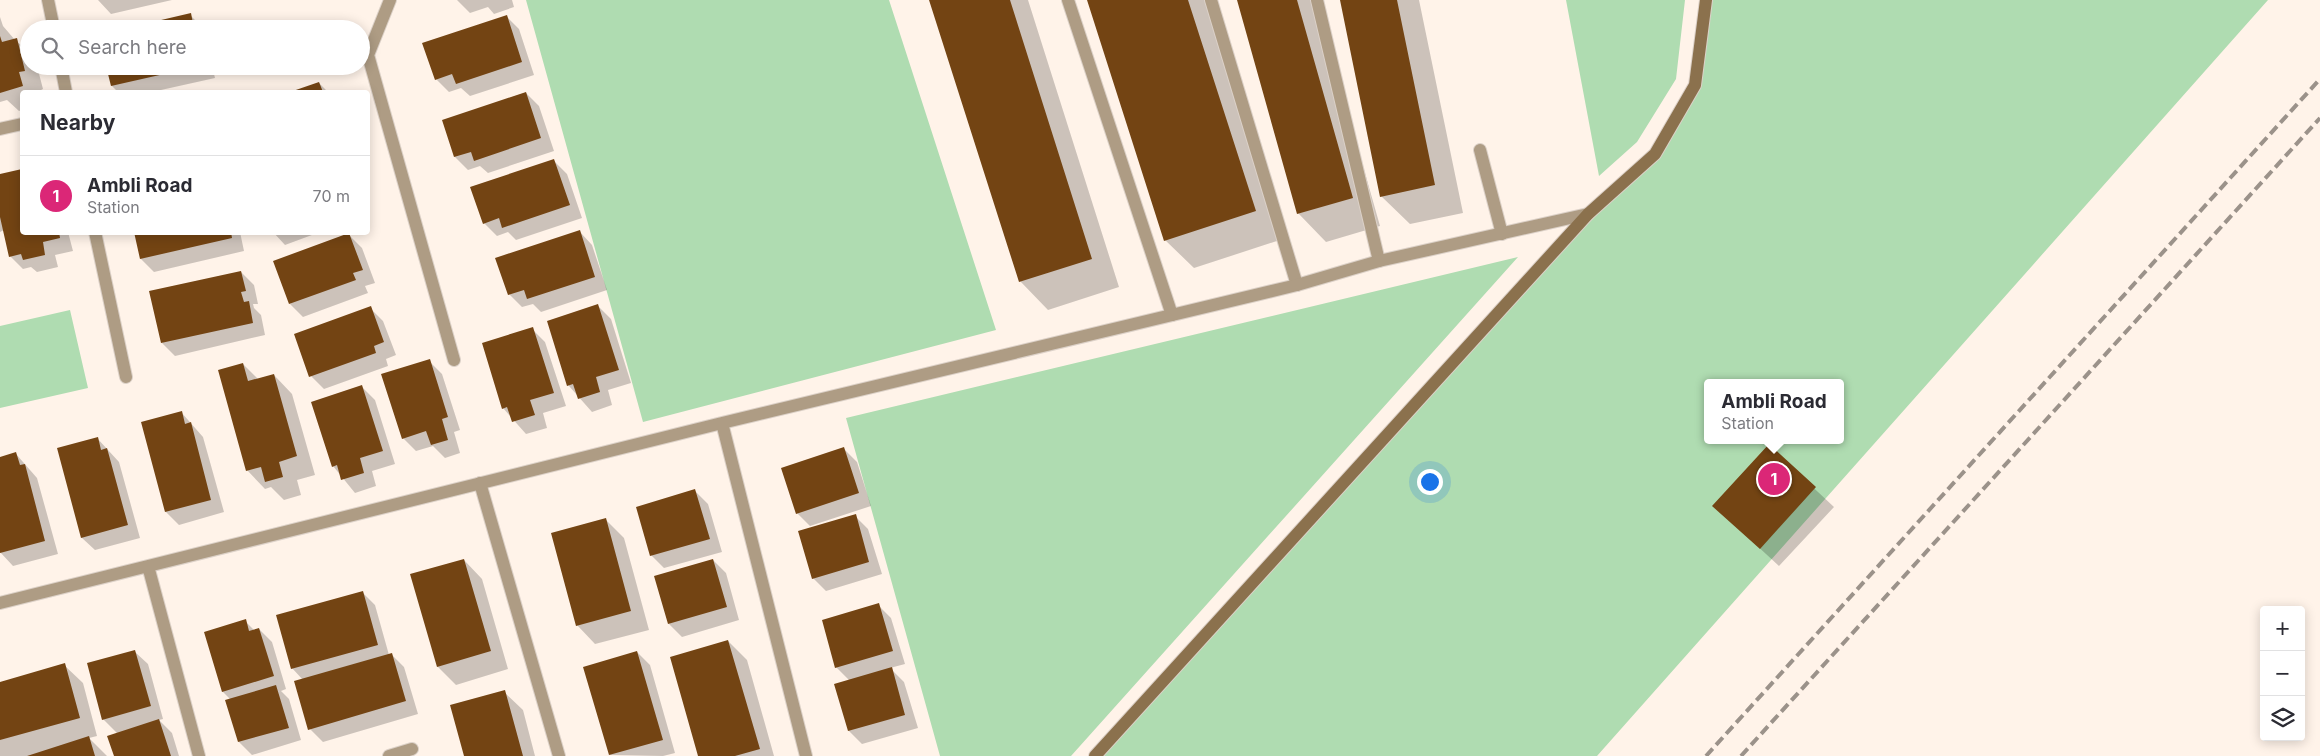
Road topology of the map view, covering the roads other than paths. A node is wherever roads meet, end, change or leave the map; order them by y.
1 (48, 0) edge
2 (390, 0) edge
3 (1068, 0) edge
4 (1211, 0) edge
5 (1317, 0) edge
6 (1706, 0) edge
7 (52, 20) edge
8 (370, 50) edge
9 (370, 62) edge
10 (63, 75) edge
11 (66, 90) edge
12 (20, 124) edge
13 (0, 129) edge
14 (1480, 150) dead end
15 (1588, 214) junction
16 (1502, 234) junction
17 (96, 235) edge
18 (1379, 261) junction
19 (1297, 285) junction
20 (1172, 315) junction
21 (454, 360) dead end
22 (126, 377) dead end
23 (722, 423) junction
24 (480, 484) junction
25 (148, 566) junction
26 (0, 603) edge
27 (412, 749) dead end
28 (199, 756) edge
29 (388, 756) edge
30 (558, 756) edge
31 (806, 756) edge
32 (1095, 756) edge

1 - 7 street
2 - 8 street
3 - 20 street
4 - 19 street
5 - 18 street
6 - 15 street
9 - 21 street
10 - 11 street
12 - 13 street
14 - 16 street
15 - 16 street
15 - 32 street
16 - 18 street
17 - 22 street
18 - 19 street
19 - 20 street
20 - 23 street
23 - 24 street
23 - 31 street
24 - 25 street
24 - 30 street
25 - 26 street
25 - 28 street
27 - 29 street

